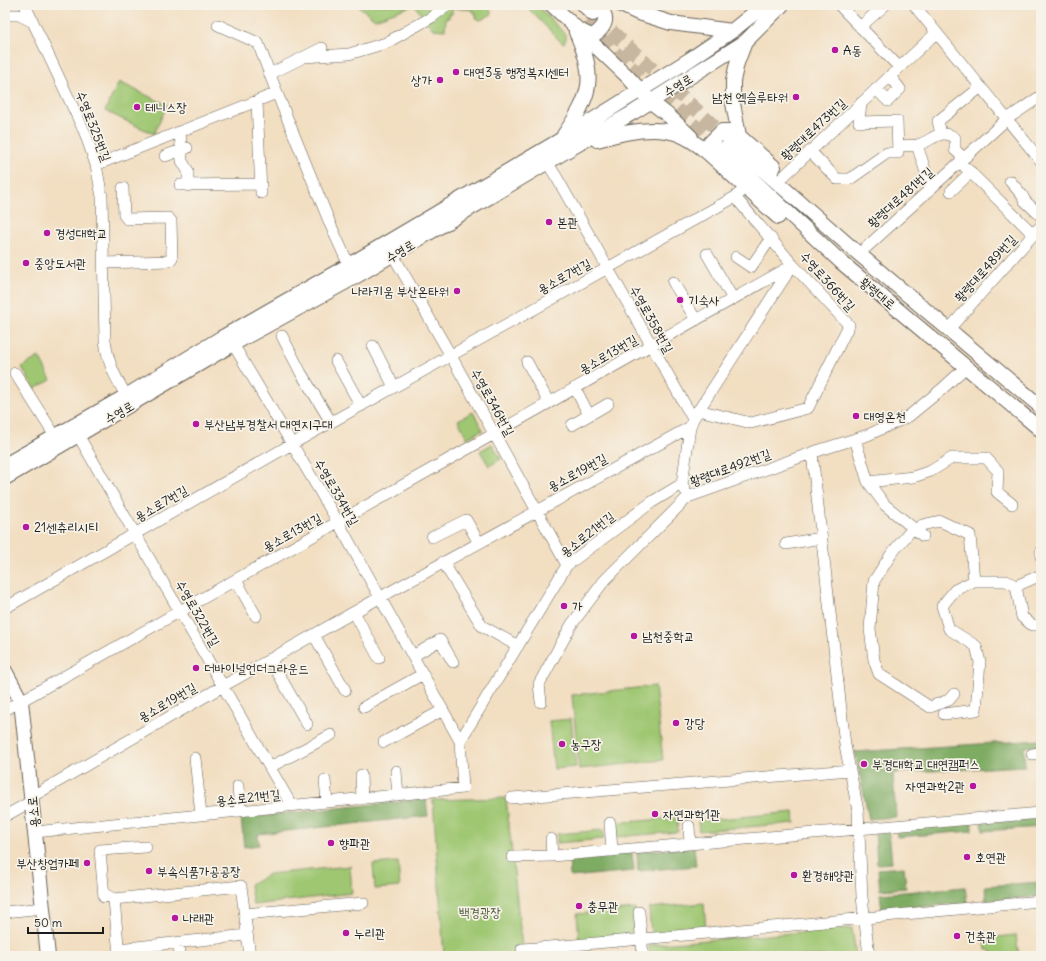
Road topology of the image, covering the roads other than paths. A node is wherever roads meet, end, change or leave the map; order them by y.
1 (15, 5) edge
2 (25, 5) edge
3 (448, 5) edge
4 (552, 5) edge
5 (566, 5) edge
6 (621, 5) edge
7 (764, 5) edge
8 (782, 5) edge
9 (839, 5) edge
10 (885, 5) edge
11 (914, 5) edge
12 (5, 15) edge
13 (586, 15) edge
14 (33, 22) junction
15 (218, 25) dead end
16 (860, 27) junction
17 (732, 31) junction
18 (936, 33) junction
19 (745, 42) junction
20 (322, 48) dead end
21 (304, 57) junction
22 (899, 67) junction
23 (270, 74) junction
24 (890, 76) junction
25 (981, 87) junction
26 (876, 89) junction
27 (641, 91) junction
28 (277, 93) junction
29 (1041, 96) edge
30 (257, 101) junction
31 (651, 102) junction
32 (861, 103) junction
33 (1006, 119) junction
34 (180, 132) junction
35 (941, 134) junction
36 (565, 145) junction
37 (917, 145) junction
38 (726, 146) junction
39 (898, 146) junction
40 (185, 149) junction
41 (810, 151) junction
42 (165, 156) dead end
43 (962, 160) junction
44 (1041, 161) edge
45 (547, 162) junction
46 (96, 165) junction
47 (971, 172) junction
48 (784, 176) junction
49 (1010, 181) dead end
50 (930, 186) junction
51 (123, 188) dead end
52 (746, 188) junction
53 (951, 191) dead end
54 (735, 197) junction
55 (1041, 216) edge
56 (1037, 230) edge
57 (771, 238) junction
58 (856, 251) junction
59 (707, 254) dead end
60 (393, 255) junction
61 (736, 257) dead end
62 (104, 262) junction
63 (841, 262) junction
64 (794, 265) junction
65 (608, 268) junction
66 (352, 271) junction
67 (673, 282) dead end
68 (733, 299) junction
69 (696, 320) junction
70 (949, 329) junction
71 (282, 336) dead end
72 (233, 344) junction
73 (651, 345) junction
74 (373, 346) dead end
75 (451, 356) junction
76 (336, 361) dead end
77 (527, 362) dead end
78 (966, 367) junction
79 (15, 373) dead end
80 (394, 387) junction
81 (575, 388) junction
82 (129, 400) junction
83 (549, 403) junction
84 (608, 404) dead end
85 (362, 406) junction
86 (1041, 407) edge
87 (589, 415) junction
88 (694, 419) junction
89 (331, 422) junction
90 (572, 425) dead end
91 (1041, 430) edge
92 (494, 434) junction
93 (78, 435) junction
94 (55, 436) junction
95 (855, 439) junction
96 (292, 444) junction
97 (812, 453) junction
98 (5, 465) edge
99 (5, 478) edge
100 (868, 482) junction
101 (682, 484) junction
102 (688, 497) junction
103 (1012, 504) dead end
104 (537, 510) junction
105 (338, 522) junction
106 (917, 527) junction
107 (136, 534) junction
108 (923, 536) dead end
109 (432, 537) dead end
110 (822, 538) junction
111 (479, 542) junction
112 (786, 544) dead end
113 (1040, 552) edge
114 (1041, 557) edge
115 (443, 562) junction
116 (567, 565) junction
117 (1041, 575) edge
118 (236, 580) junction
119 (974, 581) junction
120 (1016, 586) junction
121 (379, 598) junction
122 (5, 608) edge
123 (180, 611) junction
124 (354, 612) junction
125 (256, 616) dead end
126 (1041, 625) edge
127 (314, 635) junction
128 (518, 646) junction
129 (412, 656) junction
130 (379, 658) dead end
131 (270, 659) junction
132 (453, 662) dead end
133 (5, 671) edge
134 (423, 674) junction
135 (223, 686) junction
136 (345, 690) dead end
137 (954, 694) dead end
138 (21, 701) junction
139 (541, 702) dead end
140 (364, 707) dead end
141 (5, 710) edge
142 (443, 710) junction
143 (944, 714) dead end
144 (307, 724) dead end
145 (331, 735) dead end
146 (460, 740) junction
147 (384, 742) dead end
148 (195, 758) dead end
149 (270, 767) junction
150 (850, 770) junction
151 (396, 772) dead end
152 (361, 775) dead end
153 (325, 780) dead end
154 (238, 786) dead end
155 (463, 788) joint
156 (398, 795) junction
157 (512, 798) dead end
158 (31, 799) junction
159 (362, 799) junction
160 (327, 802) junction
161 (292, 806) junction
162 (240, 811) junction
163 (1041, 813) edge
164 (201, 815) junction
165 (5, 816) edge
166 (610, 823) dead end
167 (689, 826) dead end
168 (858, 829) junction
169 (35, 832) junction
170 (551, 839) dead end
171 (690, 844) junction
172 (146, 847) dead end
173 (612, 851) junction
174 (552, 856) junction
175 (512, 857) dead end
176 (114, 899) junction
177 (1041, 902) edge
178 (363, 903) dead end
179 (43, 908) junction
180 (5, 912) edge
181 (639, 912) dead end
182 (244, 914) junction
183 (864, 918) junction
184 (247, 935) junction
185 (642, 940) junction
186 (179, 942) junction
187 (522, 948) dead end
188 (118, 952) edge
189 (48, 956) edge
190 (180, 956) edge
191 (250, 956) edge
192 (643, 956) edge
193 (869, 956) edge

1 - 12 street
2 - 14 street, 수영로325번길
3 - 21 street
4 - 13 main road
5 - 13 main road
6 - 17 main road
7 - 17 main road, 수영로
8 - 19 main road, 수영로
9 - 16 street
10 - 16 street
11 - 18 street
12 - 14 street
13 - 27 main road
13 - 36 main road
14 - 46 street, 수영로325번길
15 - 23 street
16 - 22 street
17 - 27 main road, 수영로
18 - 22 street, 황령대로473번길
18 - 25 street
19 - 31 main road, 수영로
19 - 38 main road
20 - 21 street
21 - 23 street
22 - 24 street, 황령대로473번길
23 - 28 street
24 - 26 street, 황령대로473번길
24 - 26 street
25 - 33 street
25 - 35 street
26 - 32 street, 황령대로473번길
27 - 31 main road
27 - 36 main road, 수영로
28 - 30 street
28 - 66 street
29 - 33 street, 황령대로481번길
30 - 34 street
30 - 40 street
31 - 36 main road, 수영로
31 - 38 main road
32 - 39 street, 황령대로473번길
32 - 41 street, 황령대로473번길
33 - 43 street, 황령대로481번길
33 - 44 street
34 - 40 street
34 - 46 street
35 - 37 street
35 - 43 street
36 - 38 main road
36 - 45 main road, 수영로
36 - 66 main road, 수영로
37 - 39 street
37 - 50 street, 황령대로481번길
38 - 48 main road
38 - 52 main road
38 - 58 main road, 황령대로
38 - 63 main road, 황령대로
39 - 41 street
40 - 42 street
41 - 48 street, 황령대로473번길
43 - 47 street
43 - 50 street, 황령대로481번길
45 - 60 main road, 수영로
45 - 65 street, 수영로358번길
46 - 62 street, 수영로325번길
47 - 53 street
47 - 56 street
48 - 58 main road
49 - 55 street
50 - 58 street, 황령대로481번길
51 - 62 street
52 - 54 street, 용소로7번길
52 - 63 main road
54 - 57 street, 수영로366번길
54 - 65 street, 용소로7번길
56 - 70 street, 황령대로489번길
57 - 61 street
57 - 64 street, 수영로366번길
58 - 70 main road, 황령대로
59 - 68 street
60 - 66 main road, 수영로
60 - 75 street, 수영로346번길
62 - 82 street, 수영로325번길
63 - 78 main road, 황령대로
64 - 68 street, 용소로13번길
64 - 88 street
64 - 88 street, 수영로366번길
65 - 73 street, 수영로358번길
65 - 75 street, 용소로7번길
66 - 72 main road, 수영로
66 - 82 main road, 수영로
67 - 69 street
68 - 69 street, 용소로13번길
69 - 73 street, 용소로13번길
70 - 86 main road, 황령대로
71 - 89 street
72 - 82 main road, 수영로
72 - 96 street, 수영로334번길
73 - 81 street, 용소로13번길
73 - 88 street, 수영로358번길
74 - 80 street
75 - 80 street, 용소로7번길
75 - 92 street, 수영로346번길
76 - 85 street
77 - 83 street
78 - 91 main road, 황령대로
78 - 95 street, 황령대로492번길
79 - 94 street
80 - 85 street, 용소로7번길
81 - 83 street, 용소로13번길
81 - 87 street, 용소로13번길
82 - 93 main road, 수영로
82 - 94 main road, 수영로
83 - 92 street, 용소로13번길
84 - 87 street
85 - 89 street, 용소로7번길
87 - 90 street
88 - 101 street
88 - 104 street, 용소로19번길
89 - 96 street, 용소로7번길
92 - 104 street, 수영로346번길
92 - 105 street, 용소로13번길
93 - 99 main road, 수영로
93 - 107 street, 수영로322번길
94 - 98 main road, 수영로
95 - 97 street, 황령대로492번길
95 - 100 street
96 - 105 street, 수영로334번길
96 - 107 street, 용소로7번길
97 - 102 street, 황령대로492번길
97 - 110 street
100 - 103 street
100 - 106 street
101 - 102 street
101 - 116 street, 용소로21번길
102 - 139 street, 황령대로492번길
104 - 111 street, 용소로19번길
104 - 116 street, 수영로346번길
105 - 118 street, 용소로13번길
105 - 121 street, 수영로334번길
106 - 108 street
106 - 119 street
106 - 137 street
107 - 122 street, 용소로7번길
107 - 123 street, 수영로322번길
109 - 111 street
110 - 112 street
110 - 150 street
111 - 115 street, 용소로19번길
113 - 114 street
115 - 121 street, 용소로19번길
115 - 128 street
116 - 128 street, 용소로21번길
117 - 120 street
118 - 123 street, 용소로13번길
118 - 125 street
119 - 120 street
119 - 143 street
120 - 126 street
121 - 124 street, 용소로19번길
121 - 129 street, 수영로334번길
123 - 135 street, 수영로322번길
123 - 138 street, 용소로13번길
124 - 127 street, 용소로19번길
124 - 130 street
127 - 131 street, 용소로19번길
127 - 136 street
128 - 146 street, 용소로21번길
129 - 132 street
129 - 134 street, 수영로334번길
131 - 135 street, 용소로19번길
131 - 144 street
133 - 138 main road, 용소로
134 - 140 street
134 - 142 street, 수영로334번길
135 - 149 street, 수영로322번길
135 - 158 street, 용소로19번길
138 - 141 street, 용소로13번길
138 - 158 main road, 용소로
142 - 146 street, 수영로334번길
142 - 147 street
145 - 149 street
146 - 155 street, 수영로334번길
148 - 164 street
149 - 161 street, 수영로322번길
150 - 157 street
150 - 168 street
151 - 156 street
152 - 159 street
153 - 160 street
154 - 162 street
155 - 156 street, 용소로21번길
156 - 159 street, 용소로21번길
158 - 165 street, 용소로19번길
158 - 169 main road, 용소로
159 - 160 street, 용소로21번길
160 - 161 street, 용소로21번길
161 - 162 street, 용소로21번길
162 - 164 street, 용소로21번길
163 - 168 street
164 - 169 street, 용소로21번길
166 - 173 street
167 - 171 street
168 - 171 street
168 - 183 street
169 - 179 main road, 용소로
170 - 174 street
171 - 173 street
172 - 176 street
173 - 174 street
174 - 175 street
176 - 182 street
176 - 188 street
177 - 183 street
178 - 182 street
179 - 180 street
179 - 189 main road, 용소로
181 - 185 street
182 - 184 street
183 - 185 street
183 - 193 street
184 - 186 street
184 - 191 street
185 - 187 street
185 - 192 street
186 - 188 street
186 - 190 street

